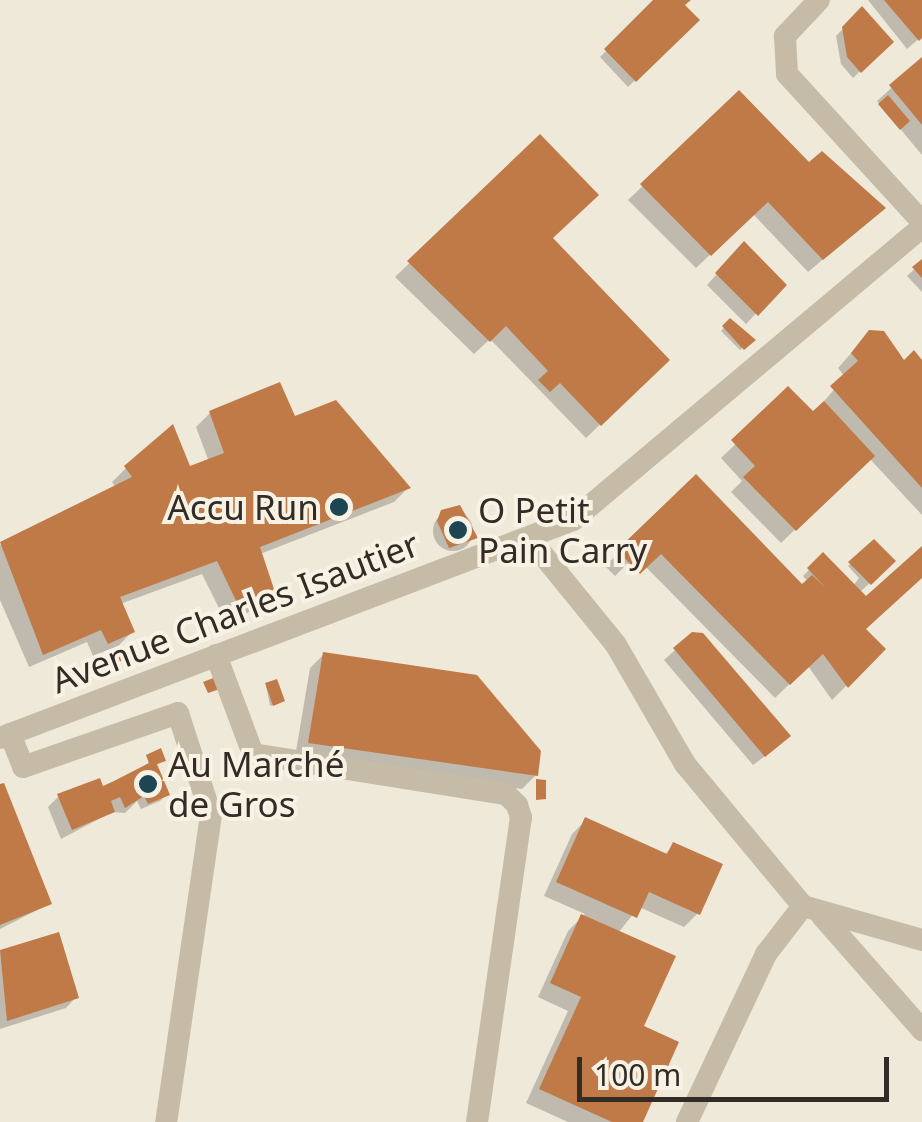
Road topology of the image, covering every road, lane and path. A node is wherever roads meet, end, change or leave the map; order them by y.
1 (819, 0) edge
2 (922, 225) edge
3 (530, 540) junction
4 (216, 655) junction
5 (5, 736) edge
6 (812, 911) junction
7 (922, 940) edge
8 (922, 1030) edge
9 (166, 1122) edge
10 (477, 1122) edge
11 (687, 1122) edge

1 - 2 street
2 - 3 street, Avenue Charles Isautier
3 - 4 street, Avenue Charles Isautier
3 - 6 street
4 - 5 street, Avenue Charles Isautier
4 - 10 street
5 - 9 street
6 - 7 street
6 - 8 street
6 - 11 street

